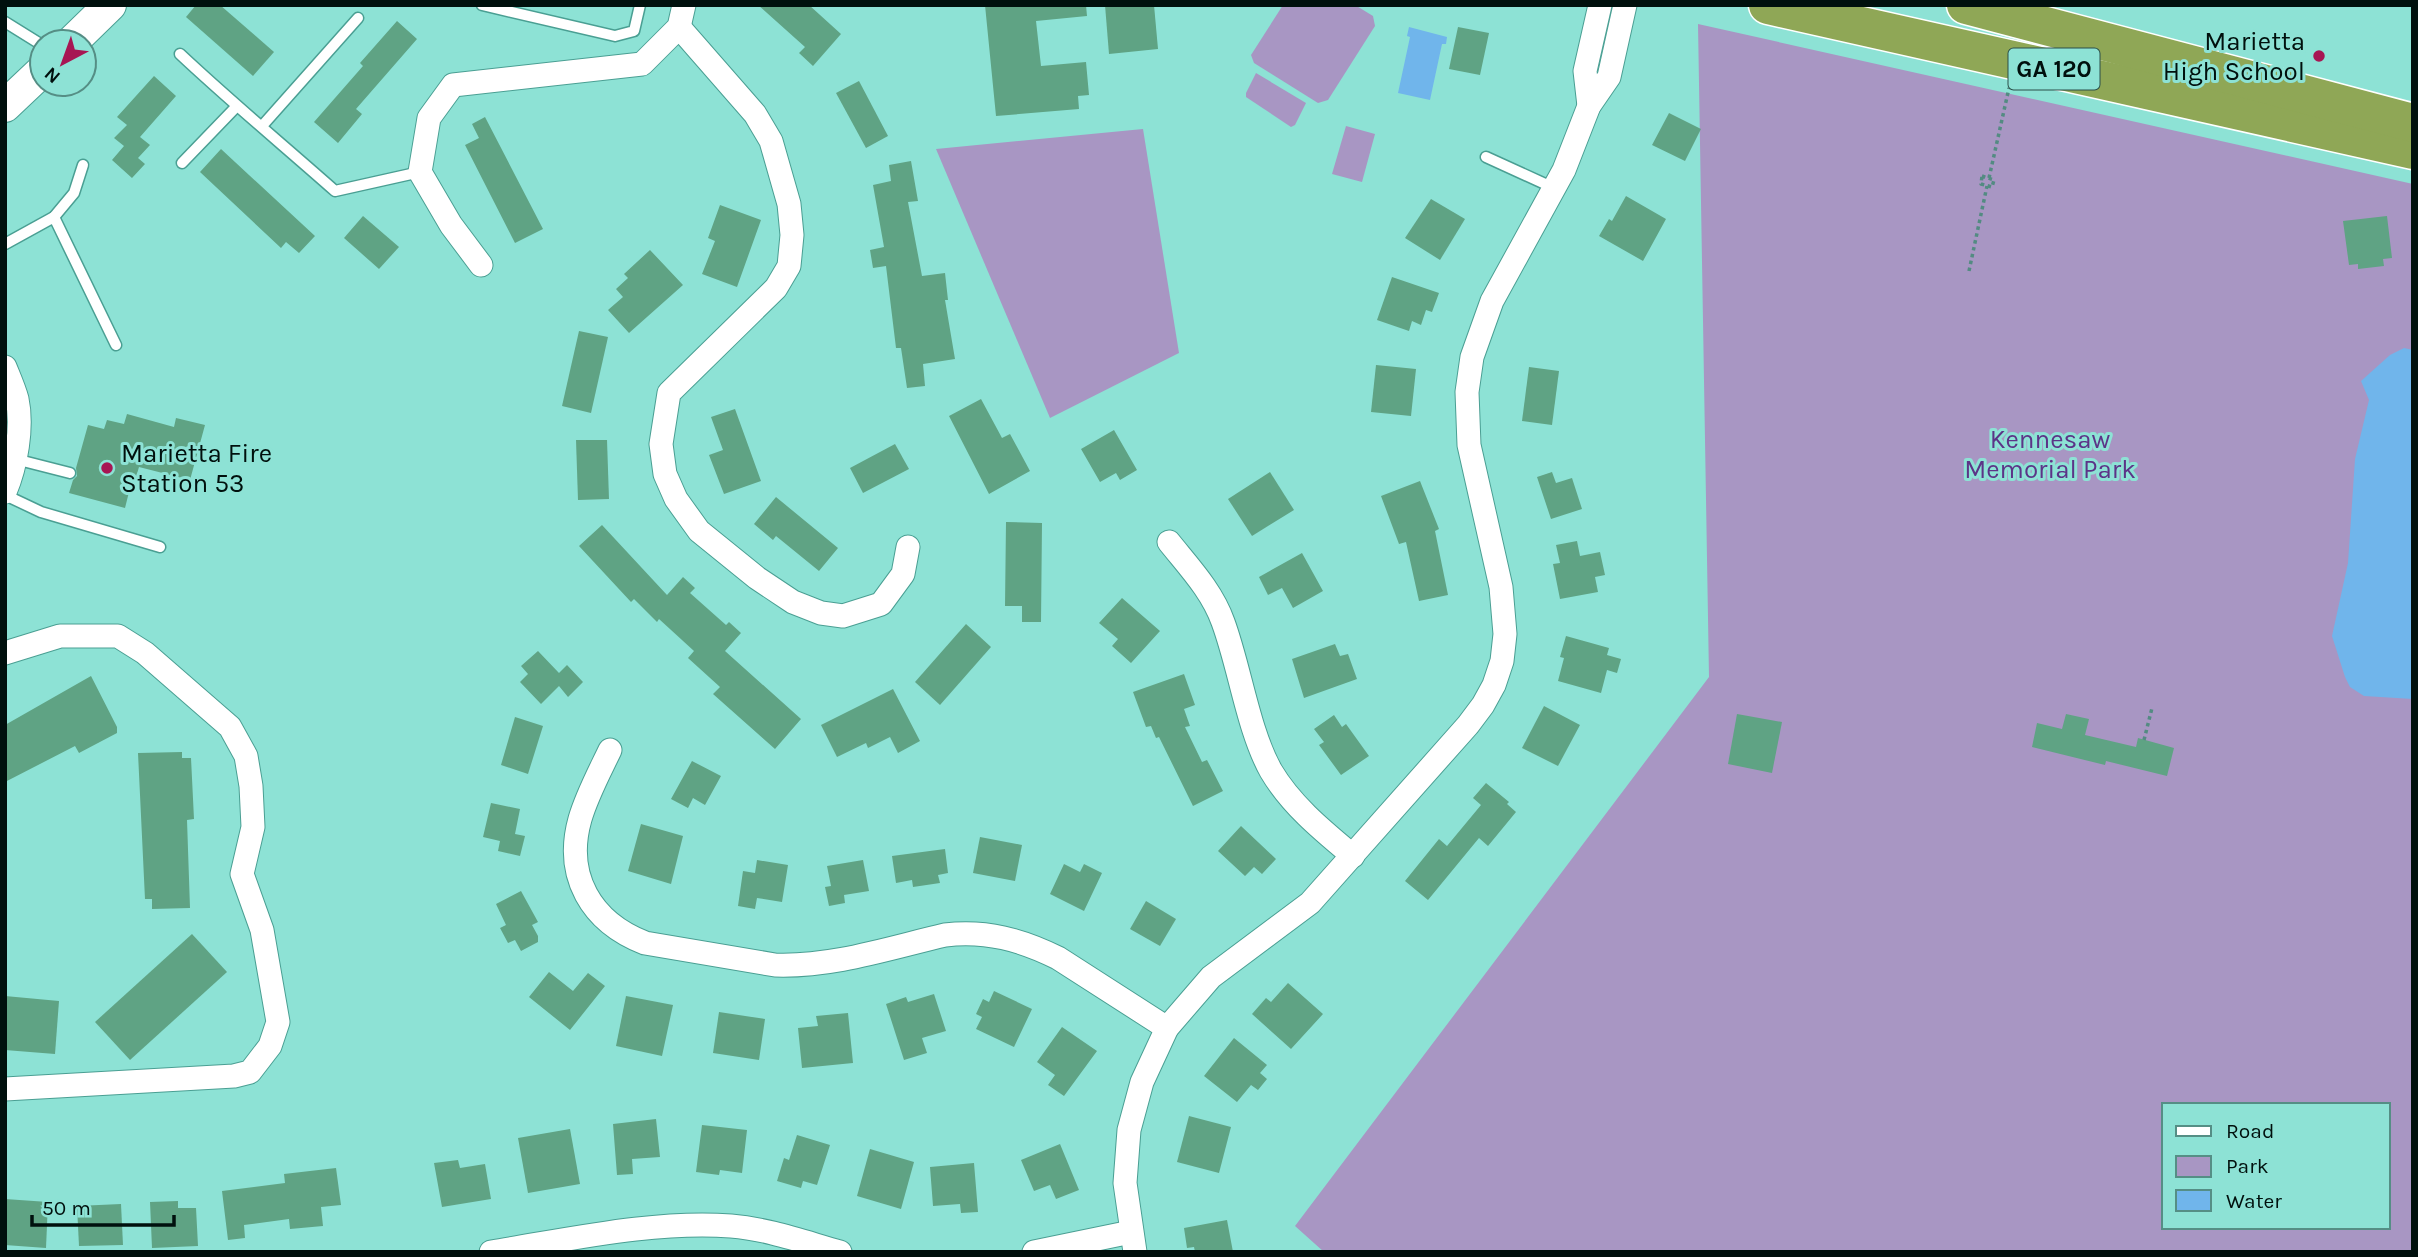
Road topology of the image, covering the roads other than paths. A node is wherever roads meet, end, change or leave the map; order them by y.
1 (110, 5) edge
2 (482, 5) edge
3 (640, 5) edge
4 (1600, 5) edge
5 (1625, 5) edge
6 (1768, 5) edge
7 (1966, 5) edge
8 (682, 16) edge
9 (358, 18) dead end
10 (5, 22) edge
11 (86, 28) edge
12 (28, 36) edge
13 (180, 54) dead end
14 (28, 84) edge
15 (5, 106) edge
16 (1589, 106) junction
17 (236, 107) junction
18 (2413, 123) edge
19 (262, 126) junction
20 (2413, 150) edge
21 (1486, 157) dead end
22 (182, 163) dead end
23 (83, 165) dead end
24 (420, 172) junction
25 (1554, 188) junction
26 (54, 217) junction
27 (5, 244) edge
28 (481, 265) dead end
29 (116, 345) dead end
30 (5, 367) edge
31 (11, 464) edge
32 (70, 473) dead end
33 (5, 494) edge
34 (1169, 542) dead end
35 (160, 547) dead end
36 (908, 547) dead end
37 (5, 653) edge
38 (610, 750) dead end
39 (1353, 856) junction
40 (1167, 1028) junction
41 (5, 1088) edge
42 (1133, 1242) edge
43 (491, 1252) edge
44 (840, 1252) edge
45 (1034, 1252) edge

1 - 11 street
2 - 3 lane
4 - 16 street
5 - 16 street
6 - 20 highway, GA 120
7 - 18 highway, GA 120
8 - 24 street
8 - 36 street
9 - 19 lane
10 - 12 lane
13 - 17 lane
14 - 15 street
16 - 25 street
17 - 19 lane
17 - 22 lane
19 - 24 lane
21 - 25 lane
23 - 26 lane
24 - 28 street
25 - 39 street
26 - 27 lane
26 - 29 lane
30 - 31 street
31 - 32 lane
31 - 33 street
33 - 35 lane
34 - 39 street
37 - 41 street
38 - 40 street
39 - 40 street
40 - 42 street
42 - 45 street
43 - 44 street

